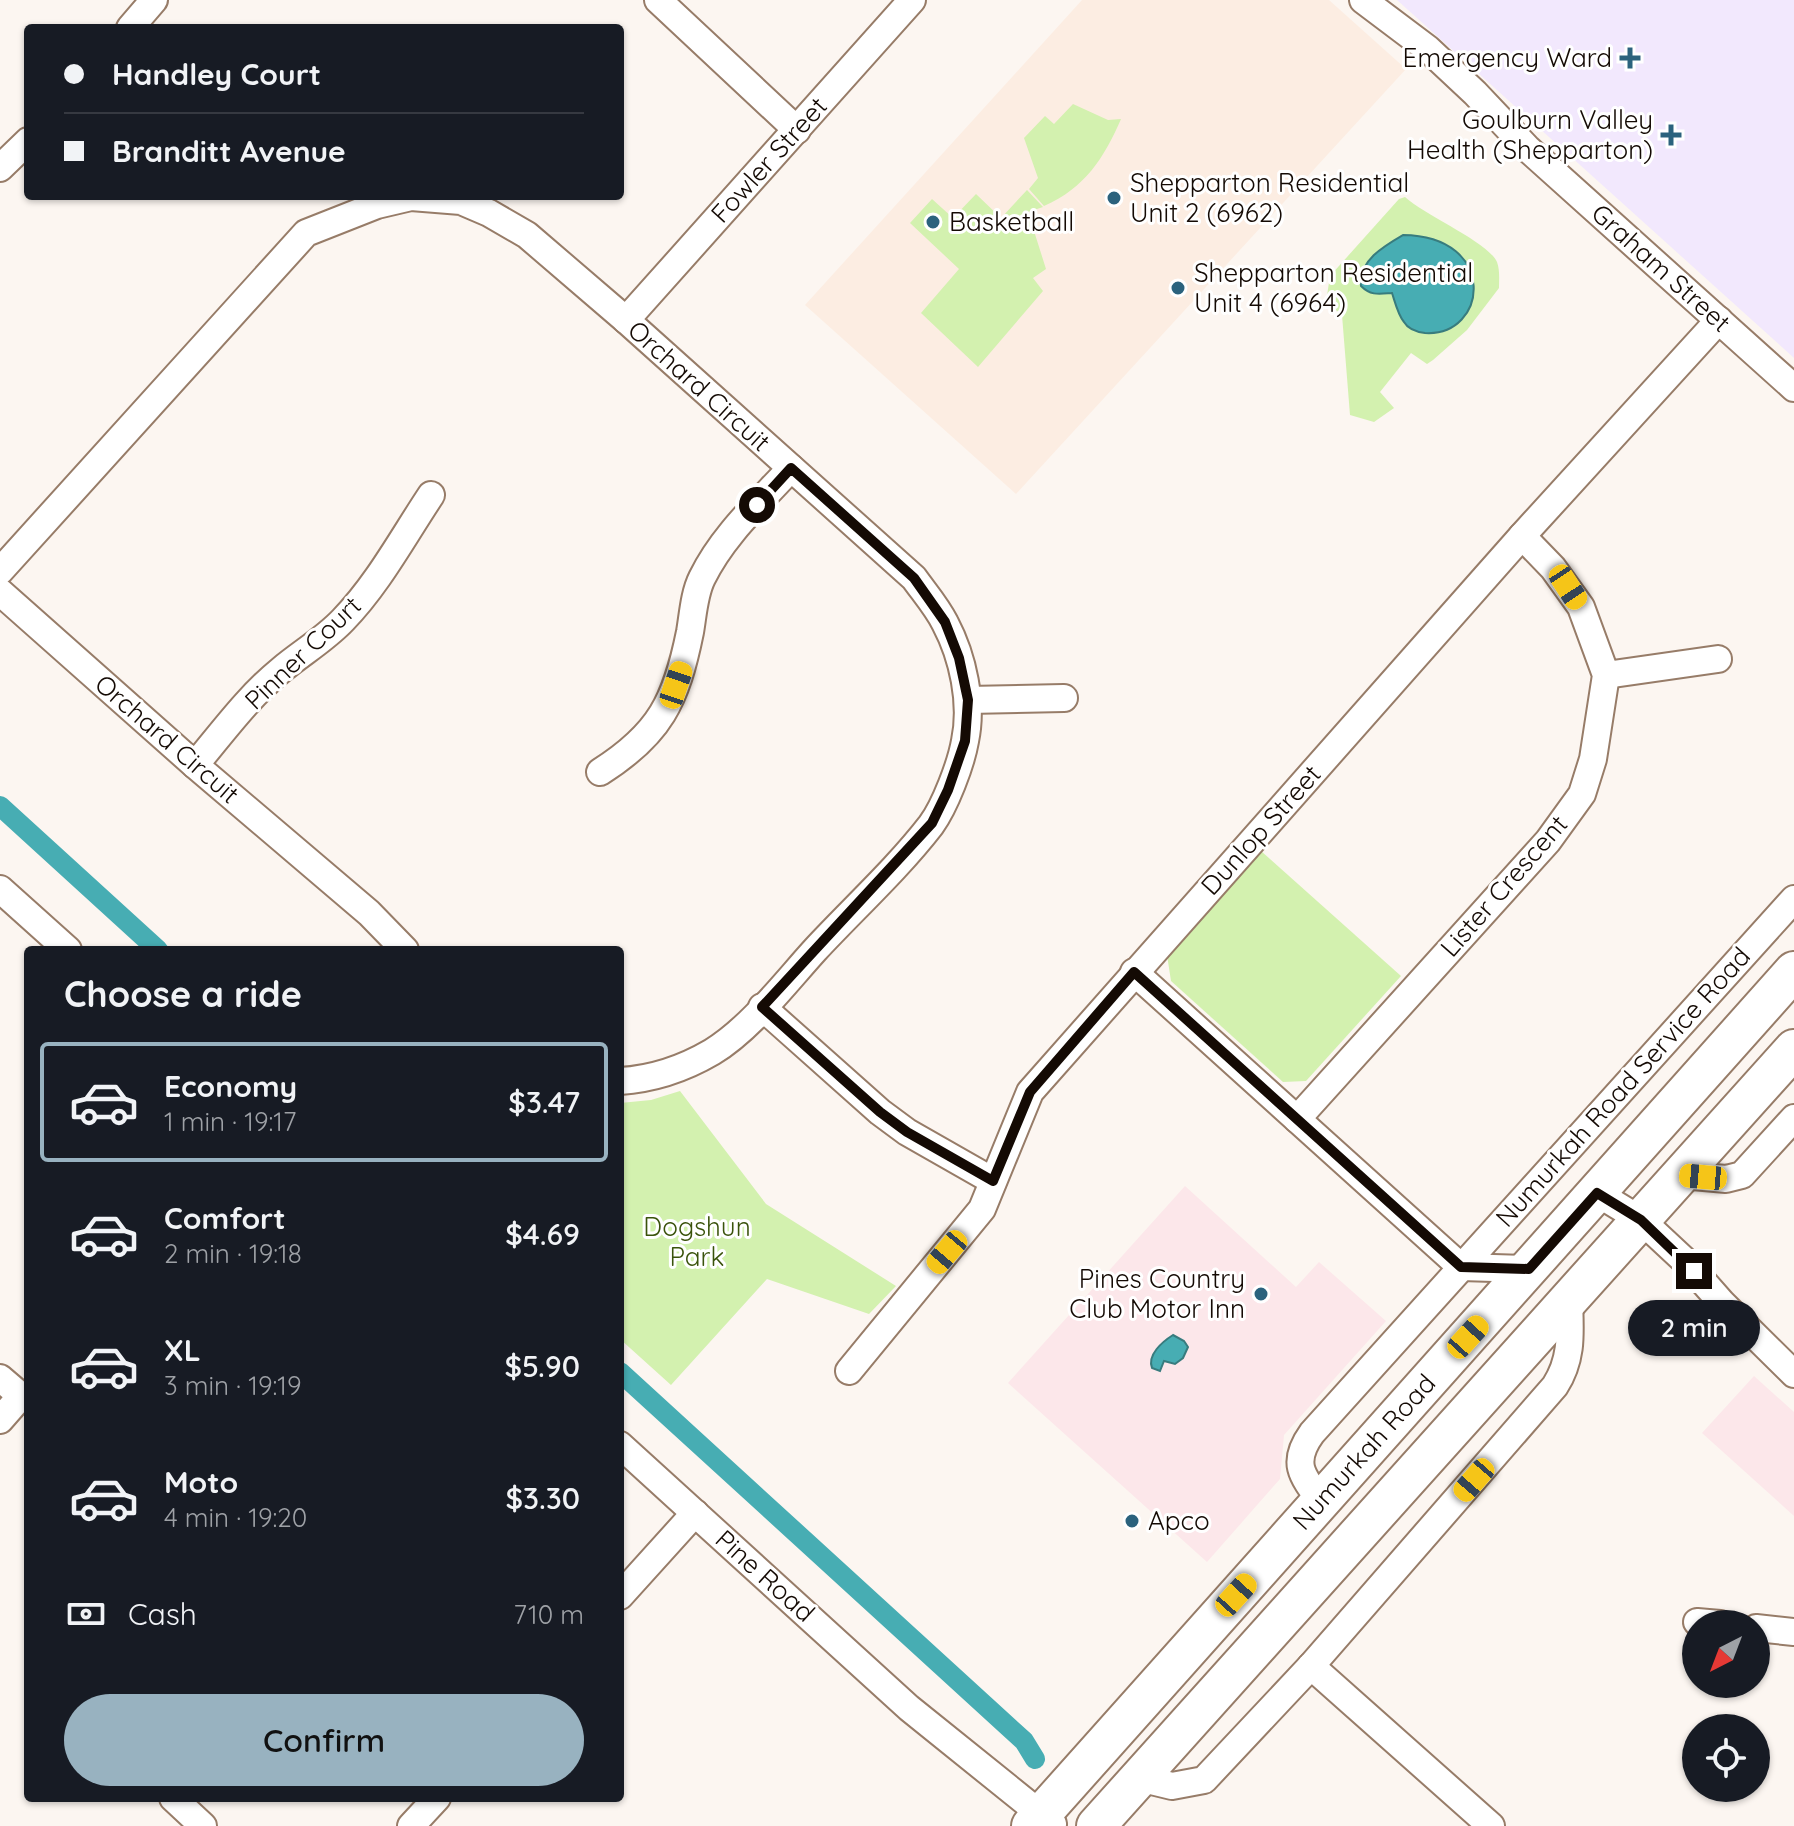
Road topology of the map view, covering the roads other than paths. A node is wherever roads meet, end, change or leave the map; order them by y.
1 (154, 0) edge
2 (658, 0) edge
3 (912, 0) edge
4 (1365, 2) edge
5 (133, 24) edge
6 (797, 130) junction
7 (24, 145) edge
8 (0, 170) edge
9 (396, 200) edge
10 (451, 200) edge
11 (626, 320) junction
12 (1719, 320) junction
13 (1794, 388) edge
14 (791, 468) junction
15 (431, 495) dead end
16 (1522, 536) junction
17 (0, 571) edge
18 (0, 592) edge
19 (1718, 659) dead end
20 (1606, 675) junction
21 (1064, 698) dead end
22 (968, 700) junction
23 (195, 765) junction
24 (600, 772) dead end
25 (0, 889) edge
26 (1794, 899) edge
27 (64, 946) edge
28 (401, 946) edge
29 (1794, 971) edge
30 (1134, 972) junction
31 (762, 1007) junction
32 (1794, 1049) edge
33 (624, 1081) edge
34 (1794, 1118) edge
35 (1297, 1119) junction
36 (1681, 1175) junction
37 (993, 1181) junction
38 (1597, 1193) junction
39 (1636, 1226) junction
40 (1461, 1267) junction
41 (1529, 1269) junction
42 (1569, 1300) junction
43 (849, 1371) dead end
44 (1794, 1374) edge
45 (0, 1378) edge
46 (24, 1395) edge
47 (24, 1397) edge
48 (0, 1420) edge
49 (624, 1449) edge
50 (1404, 1483) junction
51 (1321, 1501) junction
52 (695, 1513) junction
53 (624, 1592) edge
54 (1770, 1629) edge
55 (1794, 1632) edge
56 (1311, 1666) junction
57 (1139, 1778) junction
58 (177, 1802) edge
59 (433, 1802) edge
60 (1038, 1823) edge
61 (203, 1826) edge
62 (411, 1826) edge
63 (1096, 1826) edge
64 (1491, 1826) edge

1 - 5 street
2 - 6 street
3 - 6 street, Fowler Street
4 - 12 street, Graham Street
6 - 11 street, Fowler Street
7 - 8 street
9 - 17 street, Orchard Circuit
10 - 11 street, Orchard Circuit
11 - 14 street, Orchard Circuit
12 - 13 street, Graham Street
12 - 16 street, Dunlop Street
14 - 22 street, Orchard Circuit
14 - 24 street
15 - 23 street, Pinner Court
16 - 20 street, Lister Crescent
16 - 30 street, Dunlop Street
18 - 23 street, Orchard Circuit
19 - 20 street
20 - 35 street, Lister Crescent
21 - 22 street
22 - 31 street, Orchard Circuit
23 - 28 street, Orchard Circuit
25 - 27 street
26 - 40 street, Numurkah Road Service Road
29 - 38 highway, Numurkah Road
30 - 35 street
30 - 37 street, Dunlop Street
31 - 33 street, Orchard Circuit
31 - 37 street
32 - 36 highway, Numurkah Road
34 - 36 street
35 - 40 street
36 - 39 highway, Numurkah Road
37 - 43 street, Dunlop Street
38 - 39 street
38 - 41 highway, Numurkah Road
39 - 42 highway, Numurkah Road
39 - 44 street
40 - 41 street
40 - 51 street, Numurkah Road Service Road
41 - 51 highway, Numurkah Road
42 - 50 highway, Numurkah Road
42 - 56 street
45 - 46 street
47 - 48 street
49 - 52 street, Pine Road
50 - 51 highway
50 - 57 highway, Numurkah Road
51 - 60 highway, Numurkah Road
52 - 53 street
52 - 60 street, Pine Road
54 - 55 street
56 - 57 street
56 - 64 street
57 - 63 highway, Numurkah Road
58 - 61 street
59 - 62 street

